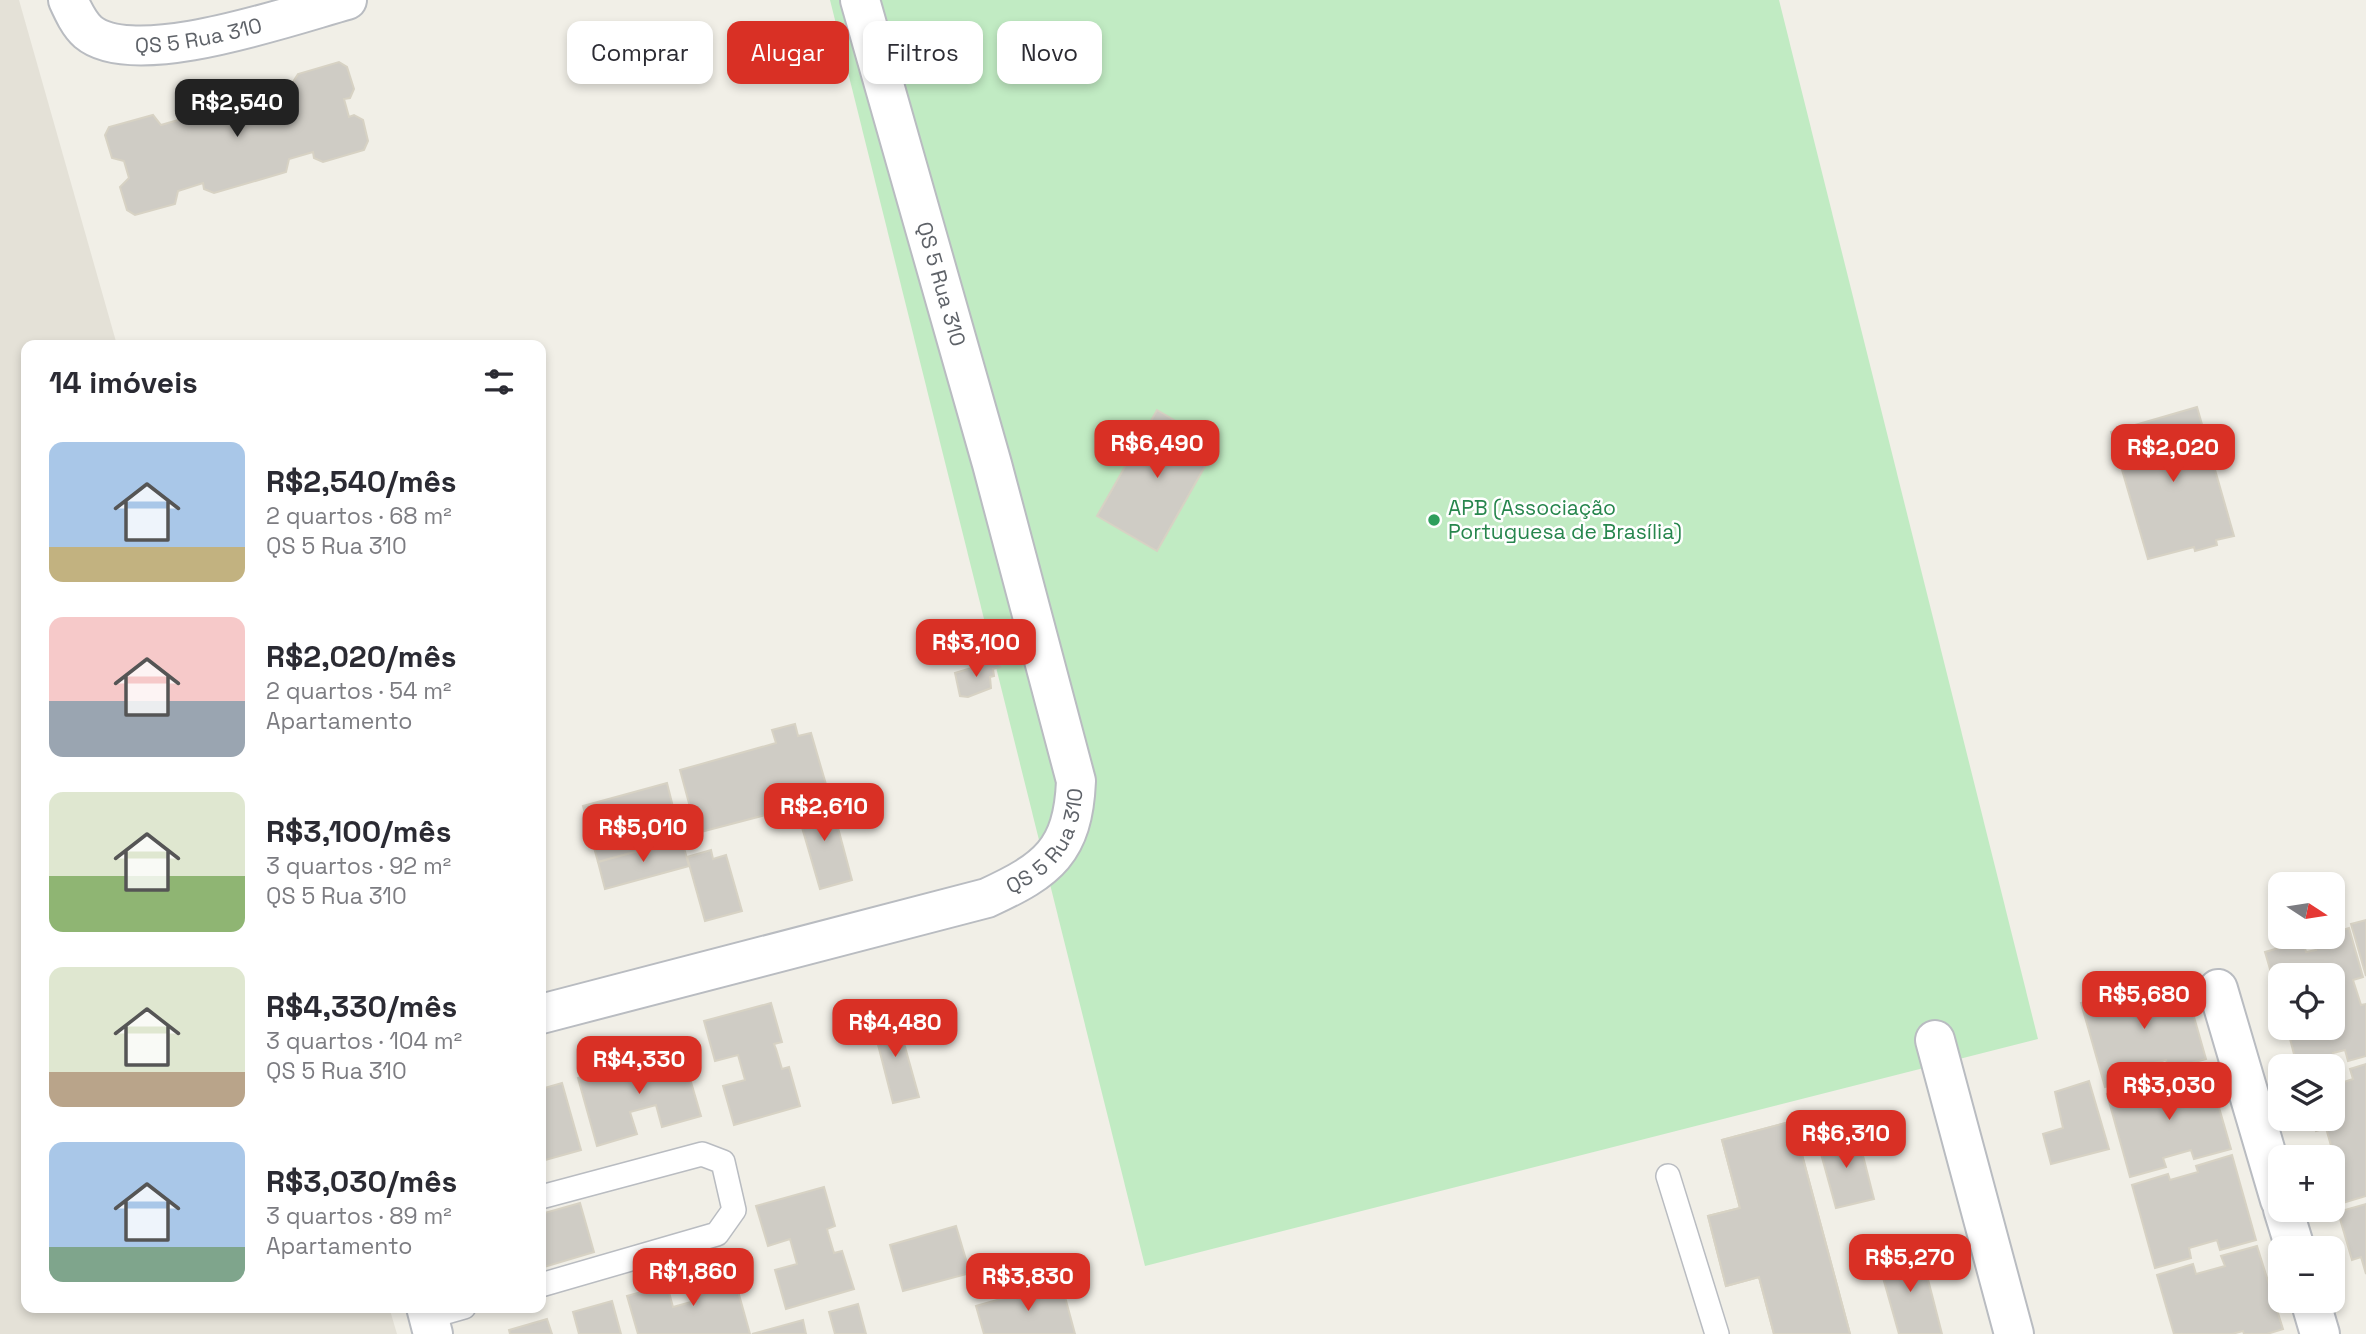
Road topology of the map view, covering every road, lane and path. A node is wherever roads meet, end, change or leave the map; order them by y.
1 (68, 0) edge
2 (347, 0) edge
3 (860, 0) edge
4 (2217, 989) dead end
5 (546, 1013) edge
6 (1935, 1040) dead end
7 (2268, 1160) edge
8 (1668, 1176) dead end
9 (546, 1196) edge
10 (546, 1284) edge
11 (2314, 1313) edge
12 (1717, 1334) edge
13 (2014, 1334) edge
14 (2320, 1334) edge

1 - 2 street, QS 5 Rua 310
3 - 5 street, QS 5 Rua 310
4 - 7 street
6 - 13 street
8 - 12 lane
9 - 10 lane
11 - 14 street

